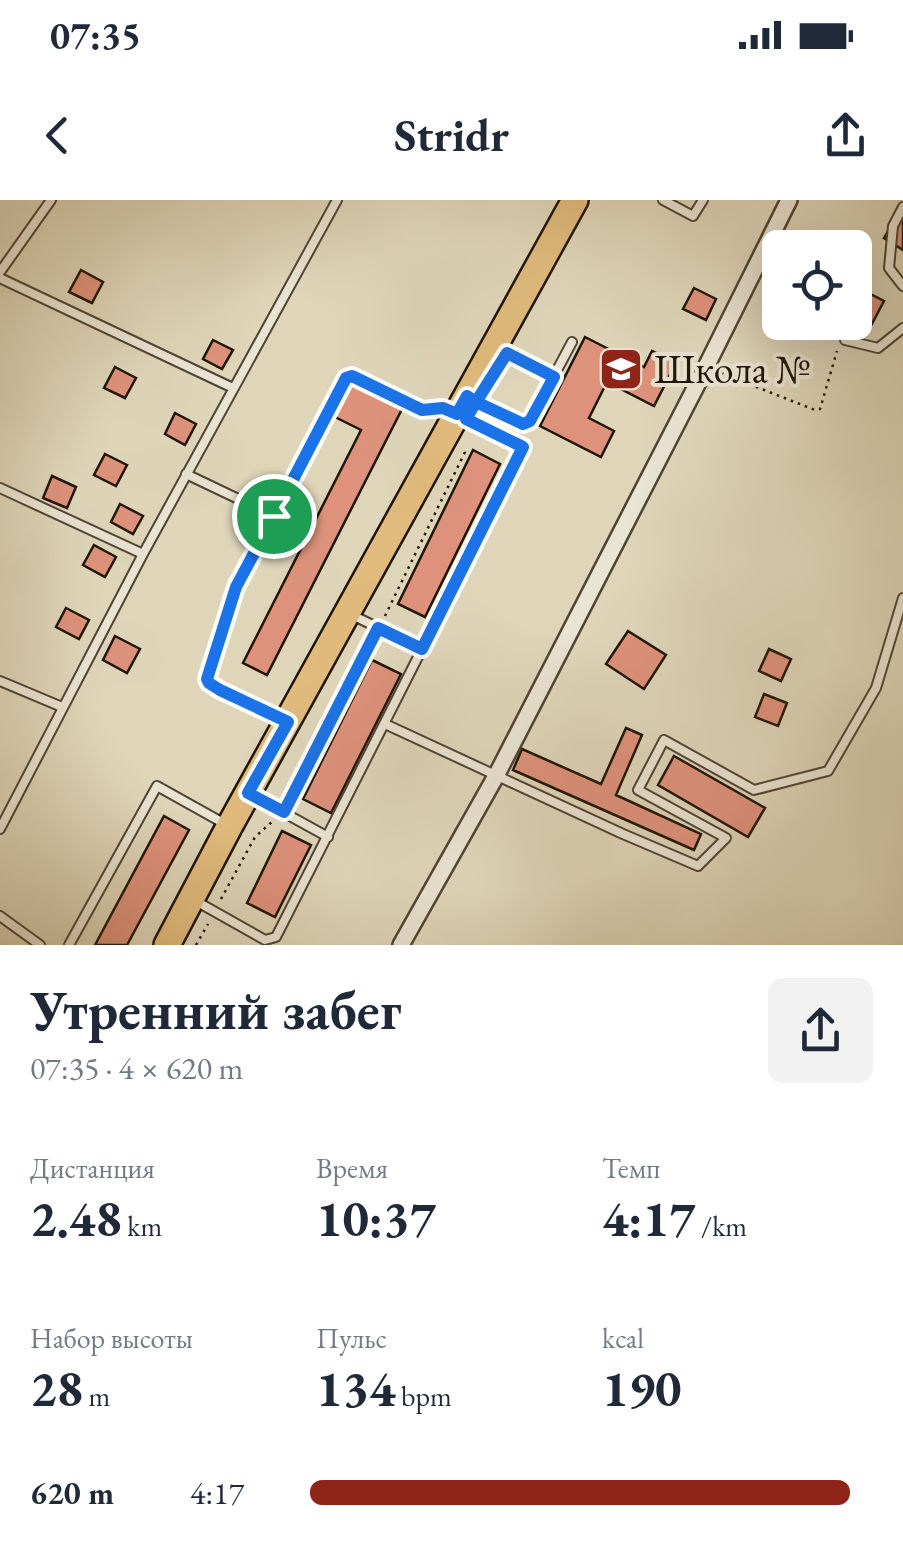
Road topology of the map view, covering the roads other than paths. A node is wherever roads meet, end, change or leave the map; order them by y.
1 (50, 200) edge
2 (338, 200) edge
3 (575, 200) edge
4 (663, 200) edge
5 (703, 200) edge
6 (788, 200) edge
7 (903, 207) edge
8 (0, 275) edge
9 (903, 286) edge
10 (903, 328) edge
11 (845, 340) dead end
12 (572, 342) dead end
13 (233, 388) junction
14 (463, 410) junction
15 (322, 427) road end
16 (512, 469) road end
17 (186, 474) junction
18 (0, 488) edge
19 (274, 516) junction
20 (143, 554) junction
21 (903, 598) edge
22 (348, 613) junction
23 (422, 649) junction
24 (0, 681) edge
25 (62, 707) junction
26 (288, 722) junction
27 (385, 724) junction
28 (496, 776) junction
29 (248, 793) junction
30 (229, 827) junction
31 (0, 829) edge
32 (328, 837) junction
33 (192, 898) junction
34 (0, 916) edge
35 (40, 945) edge
36 (69, 945) edge
37 (166, 945) edge
38 (402, 945) edge

1 - 8 lane
2 - 13 lane
3 - 14 main road
4 - 5 lane
6 - 28 street
7 - 9 lane
8 - 13 lane
10 - 11 lane
12 - 14 lane
13 - 17 lane
14 - 22 main road
15 - 19 lane
16 - 23 lane
17 - 19 lane
17 - 20 lane
18 - 20 lane
19 - 26 lane
20 - 25 lane
21 - 28 lane
22 - 23 lane
22 - 26 main road
23 - 27 lane
24 - 25 lane
25 - 31 lane
26 - 29 main road
27 - 28 lane
27 - 32 lane
28 - 38 street
29 - 30 main road
29 - 32 lane
30 - 33 main road
30 - 36 lane
32 - 33 lane
33 - 37 main road
34 - 35 lane

